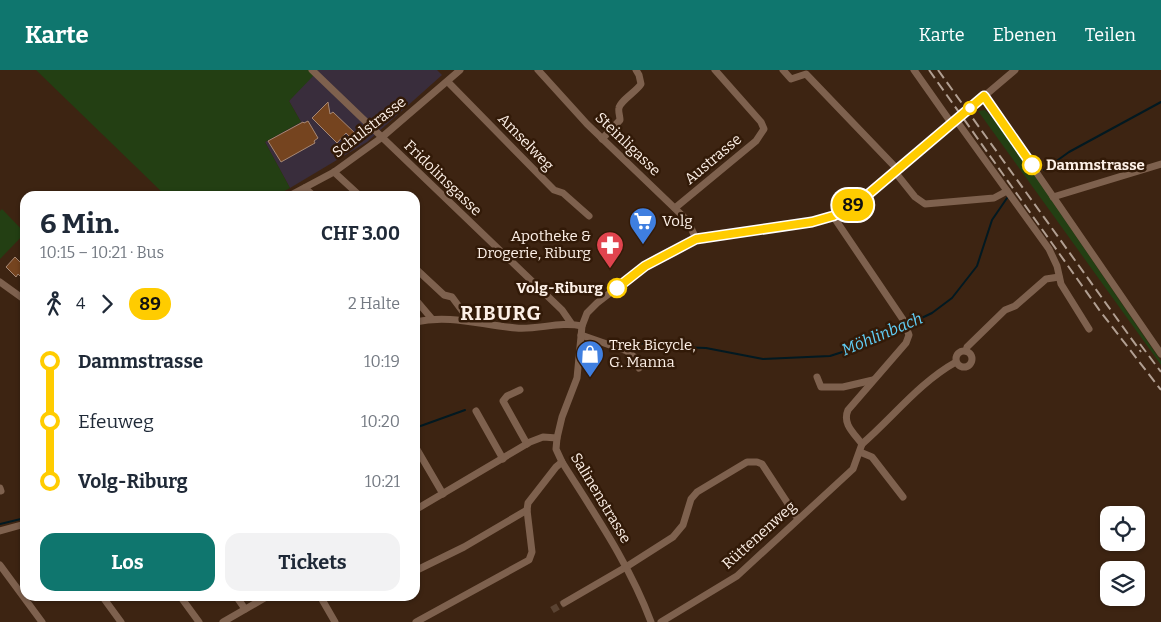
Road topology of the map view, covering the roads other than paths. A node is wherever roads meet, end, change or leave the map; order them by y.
1 (312, 70) edge
2 (460, 70) edge
3 (538, 70) edge
4 (636, 70) edge
5 (715, 70) edge
6 (783, 70) edge
7 (914, 70) edge
8 (1015, 70) edge
9 (448, 82) junction
10 (984, 96) junction
11 (954, 122) junction
12 (381, 138) junction
13 (602, 139) junction
14 (1161, 164) edge
15 (896, 171) junction
16 (334, 172) junction
17 (305, 188) junction
18 (299, 191) edge
19 (308, 191) edge
20 (355, 191) edge
21 (1007, 191) junction
22 (1053, 197) junction
23 (675, 208) junction
24 (589, 216) dead end
25 (833, 216) junction
26 (696, 239) junction
27 (420, 273) edge
28 (1059, 277) junction
29 (1, 284) edge
30 (20, 297) edge
31 (420, 305) edge
32 (432, 319) junction
33 (470, 320) junction
34 (420, 321) edge
35 (571, 323) junction
36 (582, 326) junction
37 (1089, 329) dead end
38 (581, 335) junction
39 (966, 351) junction
40 (1161, 354) edge
41 (956, 362) junction
42 (638, 368) dead end
43 (817, 377) dead end
44 (873, 380) junction
45 (520, 390) dead end
46 (476, 411) dead end
47 (556, 438) junction
48 (528, 444) junction
49 (862, 444) junction
50 (860, 452) junction
51 (420, 455) edge
52 (503, 459) junction
53 (562, 462) junction
54 (443, 494) junction
55 (903, 497) dead end
56 (420, 507) edge
57 (527, 510) junction
58 (798, 519) junction
59 (20, 525) edge
60 (0, 531) edge
61 (0, 565) edge
62 (626, 567) junction
63 (420, 569) edge
64 (20, 592) edge
65 (27, 601) edge
66 (106, 601) edge
67 (183, 601) edge
68 (239, 601) edge
69 (259, 601) edge
70 (323, 601) edge
71 (564, 603) tunnel mouth
72 (245, 609) junction
73 (42, 622) edge
74 (121, 622) edge
75 (198, 622) edge
76 (223, 622) edge
77 (335, 622) edge
78 (416, 622) edge
79 (651, 622) edge
80 (661, 622) edge

1 - 12 street, Fridolinsgasse
2 - 9 street, Schulstrasse
3 - 13 street, Steinligasse
4 - 13 street
5 - 23 street, Austrasse
6 - 15 street
7 - 11 street
8 - 10 street
9 - 12 street, Schulstrasse
9 - 24 street, Amselweg
10 - 11 street
10 - 22 street
11 - 15 street
11 - 21 street
12 - 16 street, Schulstrasse
12 - 35 street, Fridolinsgasse
13 - 23 street, Steinligasse
14 - 22 street
15 - 21 street
15 - 25 street
16 - 17 street, Schulstrasse
16 - 20 street
17 - 18 street, Schulstrasse
17 - 19 street
21 - 28 street
22 - 40 street
23 - 26 street, Steinligasse
25 - 26 street
25 - 44 street
26 - 36 street
27 - 33 street
28 - 37 street
28 - 39 street
29 - 30 street
31 - 32 street
32 - 33 street
32 - 34 street
33 - 35 street
35 - 36 street
36 - 38 street
38 - 42 street
38 - 47 street
39 - 41 street
39 - 41 street
41 - 49 street
43 - 44 street
44 - 49 street
45 - 48 street
46 - 52 street
47 - 48 street
47 - 53 street, Salinenstrasse
48 - 52 street
49 - 50 street, Rüttenenweg
50 - 55 street
50 - 58 street, Rüttenenweg
51 - 54 street
52 - 54 street
53 - 57 street
53 - 62 street, Salinenstrasse
54 - 56 street
57 - 63 street
57 - 78 street
58 - 62 street
58 - 80 street, Rüttenenweg
59 - 60 street
61 - 64 street
62 - 71 street
62 - 79 street, Salinenstrasse
65 - 73 street
66 - 74 street
67 - 75 street
68 - 72 street
69 - 72 street
70 - 77 street
72 - 76 street

